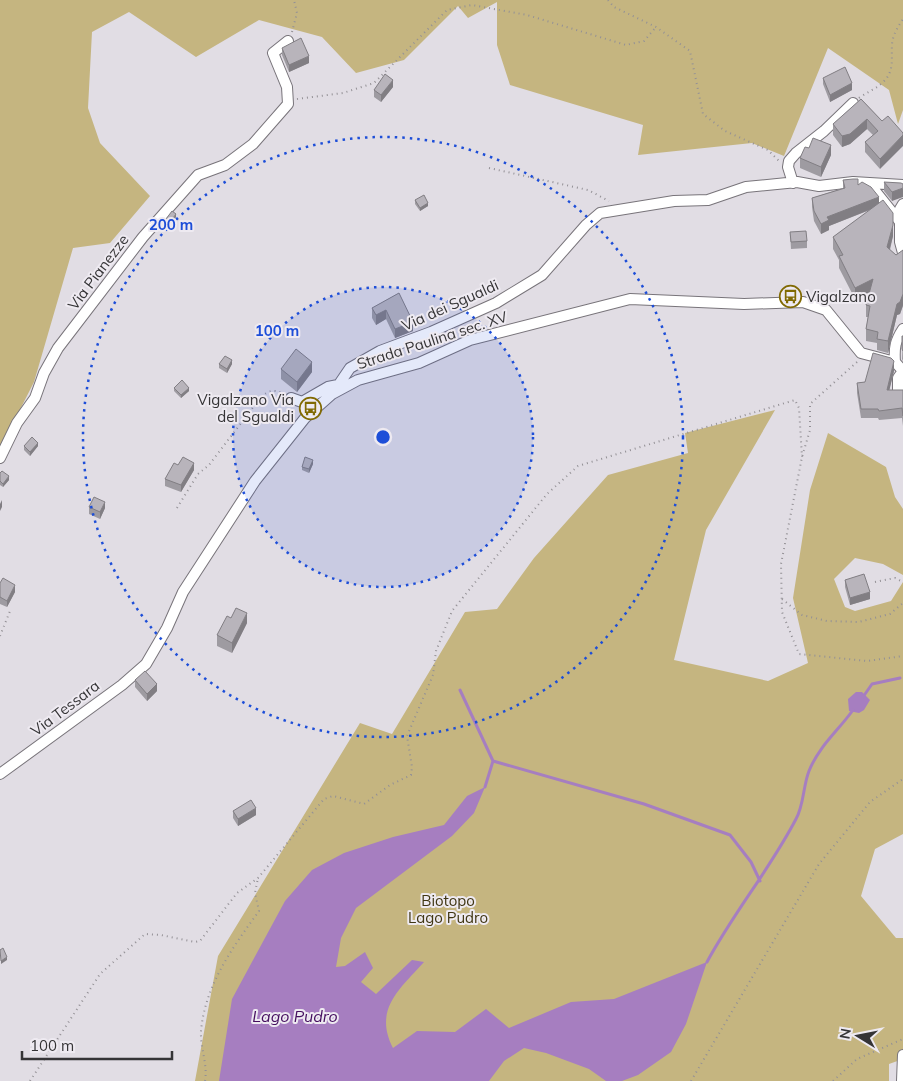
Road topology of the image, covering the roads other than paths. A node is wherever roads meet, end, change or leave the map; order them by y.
1 (288, 41) road end
2 (853, 103) edge
3 (793, 183) junction
4 (863, 184) junction
5 (903, 185) edge
6 (903, 204) edge
7 (902, 218) edge
8 (903, 253) edge
9 (903, 330) edge
10 (895, 362) junction
11 (903, 371) edge
12 (338, 385) junction
13 (898, 392) edge
14 (332, 394) junction
15 (291, 398) road end
16 (0, 458) edge
17 (146, 664) joint
18 (0, 774) edge
19 (903, 1055) edge
20 (902, 1081) edge

1 - 16 street, Via Pianezze
2 - 3 street
3 - 4 street, Via dei Sgualdi
3 - 12 street, Via dei Sgualdi
4 - 5 street, Via dei Sgualdi
4 - 7 street
6 - 7 street
7 - 8 street
9 - 10 street
10 - 11 street
10 - 14 street, Strada Paulina sec. XV
11 - 13 street
12 - 14 street, Via dei Sgualdi
12 - 15 street, Via dei Sgualdi
14 - 17 street, Strada Paulina sec. XV
17 - 18 street, Via Tessara
19 - 20 street

